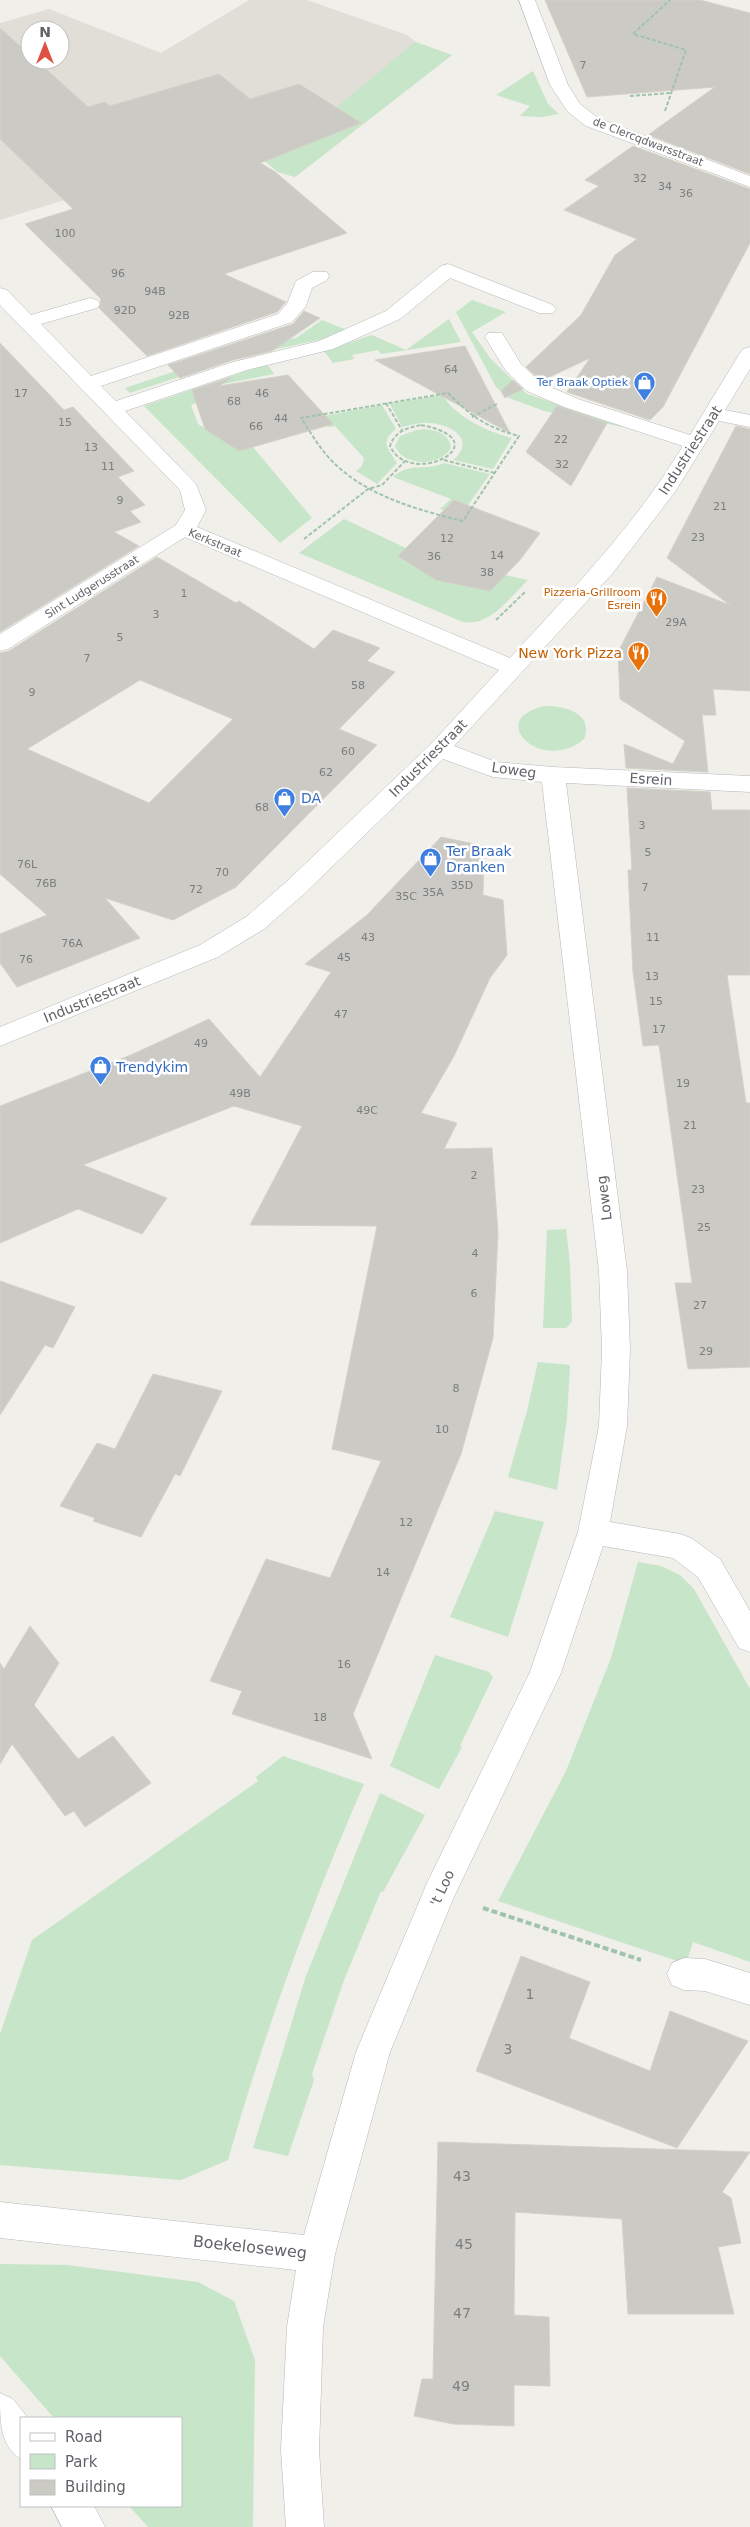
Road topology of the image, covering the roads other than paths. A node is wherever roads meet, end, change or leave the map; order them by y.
1 (527, 0) edge
2 (750, 182) edge
3 (320, 276) dead end
4 (0, 294) edge
5 (90, 304) dead end
6 (546, 309) dead end
7 (28, 322) junction
8 (495, 336) dead end
9 (750, 353) edge
10 (86, 384) junction
11 (112, 409) junction
12 (715, 414) junction
13 (750, 421) edge
14 (696, 444) junction
15 (184, 529) junction
16 (0, 644) edge
17 (513, 667) junction
18 (439, 749) junction
19 (553, 775) junction
20 (750, 784) edge
21 (0, 1037) edge
22 (593, 1532) junction
23 (750, 1639) edge
24 (684, 1974) road end
25 (750, 1989) edge
26 (0, 2220) edge
27 (317, 2254) junction
28 (0, 2412) edge
29 (20, 2439) edge
30 (71, 2507) edge
31 (86, 2527) edge
32 (305, 2527) edge

1 - 2 street, de Clercqdwarsstraat
3 - 10 street
4 - 7 street, Kerkstraat
5 - 7 street
6 - 11 street
7 - 10 street, Kerkstraat
8 - 14 street
9 - 12 street, Industriestraat
10 - 11 street, Kerkstraat
11 - 15 street, Kerkstraat
12 - 13 street
12 - 14 street, Industriestraat
14 - 17 street, Industriestraat
15 - 16 street, Sint Ludgerusstraat
15 - 17 street, Kerkstraat
17 - 18 street, Industriestraat
18 - 19 street, Loweg
18 - 21 street, Industriestraat
19 - 20 street, Esrein
19 - 22 street, Loweg
22 - 23 street
22 - 27 street, 't Loo
24 - 25 street
26 - 27 street, Boekeloseweg
27 - 32 street, Boekeloseweg
28 - 29 street
30 - 31 street

